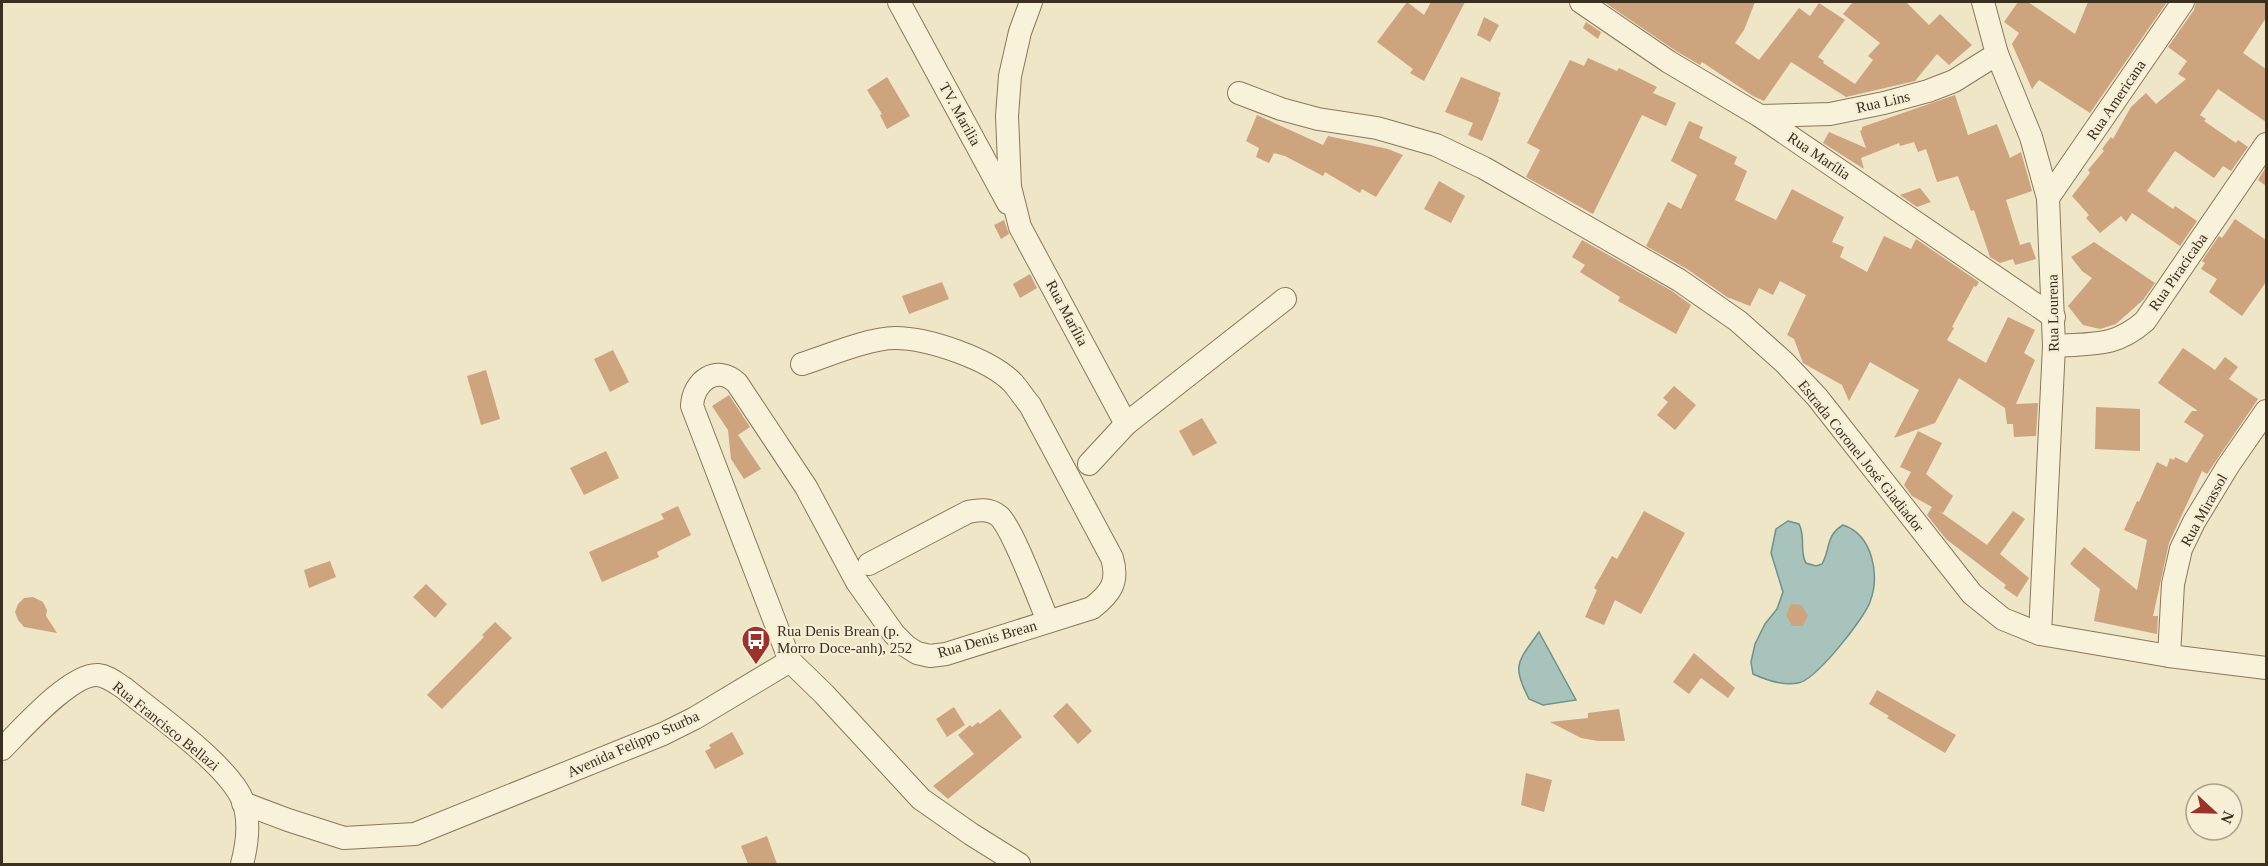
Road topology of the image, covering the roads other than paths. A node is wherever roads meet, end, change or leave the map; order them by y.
1 (899, 2) edge
2 (1031, 2) edge
3 (1581, 2) edge
4 (2183, 2) edge
5 (1989, 6) edge
6 (1997, 54) junction
7 (1239, 93) dead end
8 (1760, 116) junction
9 (2266, 144) edge
10 (2048, 198) junction
11 (1020, 227) junction
12 (1285, 299) dead end
13 (2054, 316) junction
14 (2054, 346) junction
15 (802, 364) dead end
16 (2266, 411) edge
17 (1126, 424) junction
18 (1089, 464) dead end
19 (869, 564) dead end
20 (1048, 621) junction
21 (2040, 634) junction
22 (2169, 656) junction
23 (790, 661) junction
24 (2266, 668) edge
25 (2, 749) edge
26 (243, 803) junction
27 (242, 864) edge
28 (1019, 864) edge

1 - 11 street, TV. Marilia
2 - 11 street, Rua Marília
3 - 8 street, Rua Marília
4 - 10 street, Rua Americana
5 - 6 street, Rua Lourena
6 - 8 street, Rua Lins
6 - 10 street, Rua Lourena
7 - 21 street, Estrada Coronel José Gladiador
8 - 13 street, Rua Marília
9 - 14 street, Rua Piracicaba
10 - 13 street, Rua Lourena
11 - 17 street, Rua Marília
12 - 17 street
13 - 14 street, Rua Lourena
14 - 21 street, Rua Lourena
15 - 20 street, Rua Denis Brean
16 - 22 street, Rua Mirassol
17 - 18 street
19 - 20 street
20 - 23 street, Rua Denis Brean
21 - 22 street, Estrada Coronel José Gladiador
22 - 24 street, Estrada Coronel José Gladiador
23 - 26 street, Avenida Felippo Sturba
23 - 28 street
25 - 26 street, Rua Francisco Bellazi
26 - 27 street, Rua Francisco Bellazi

